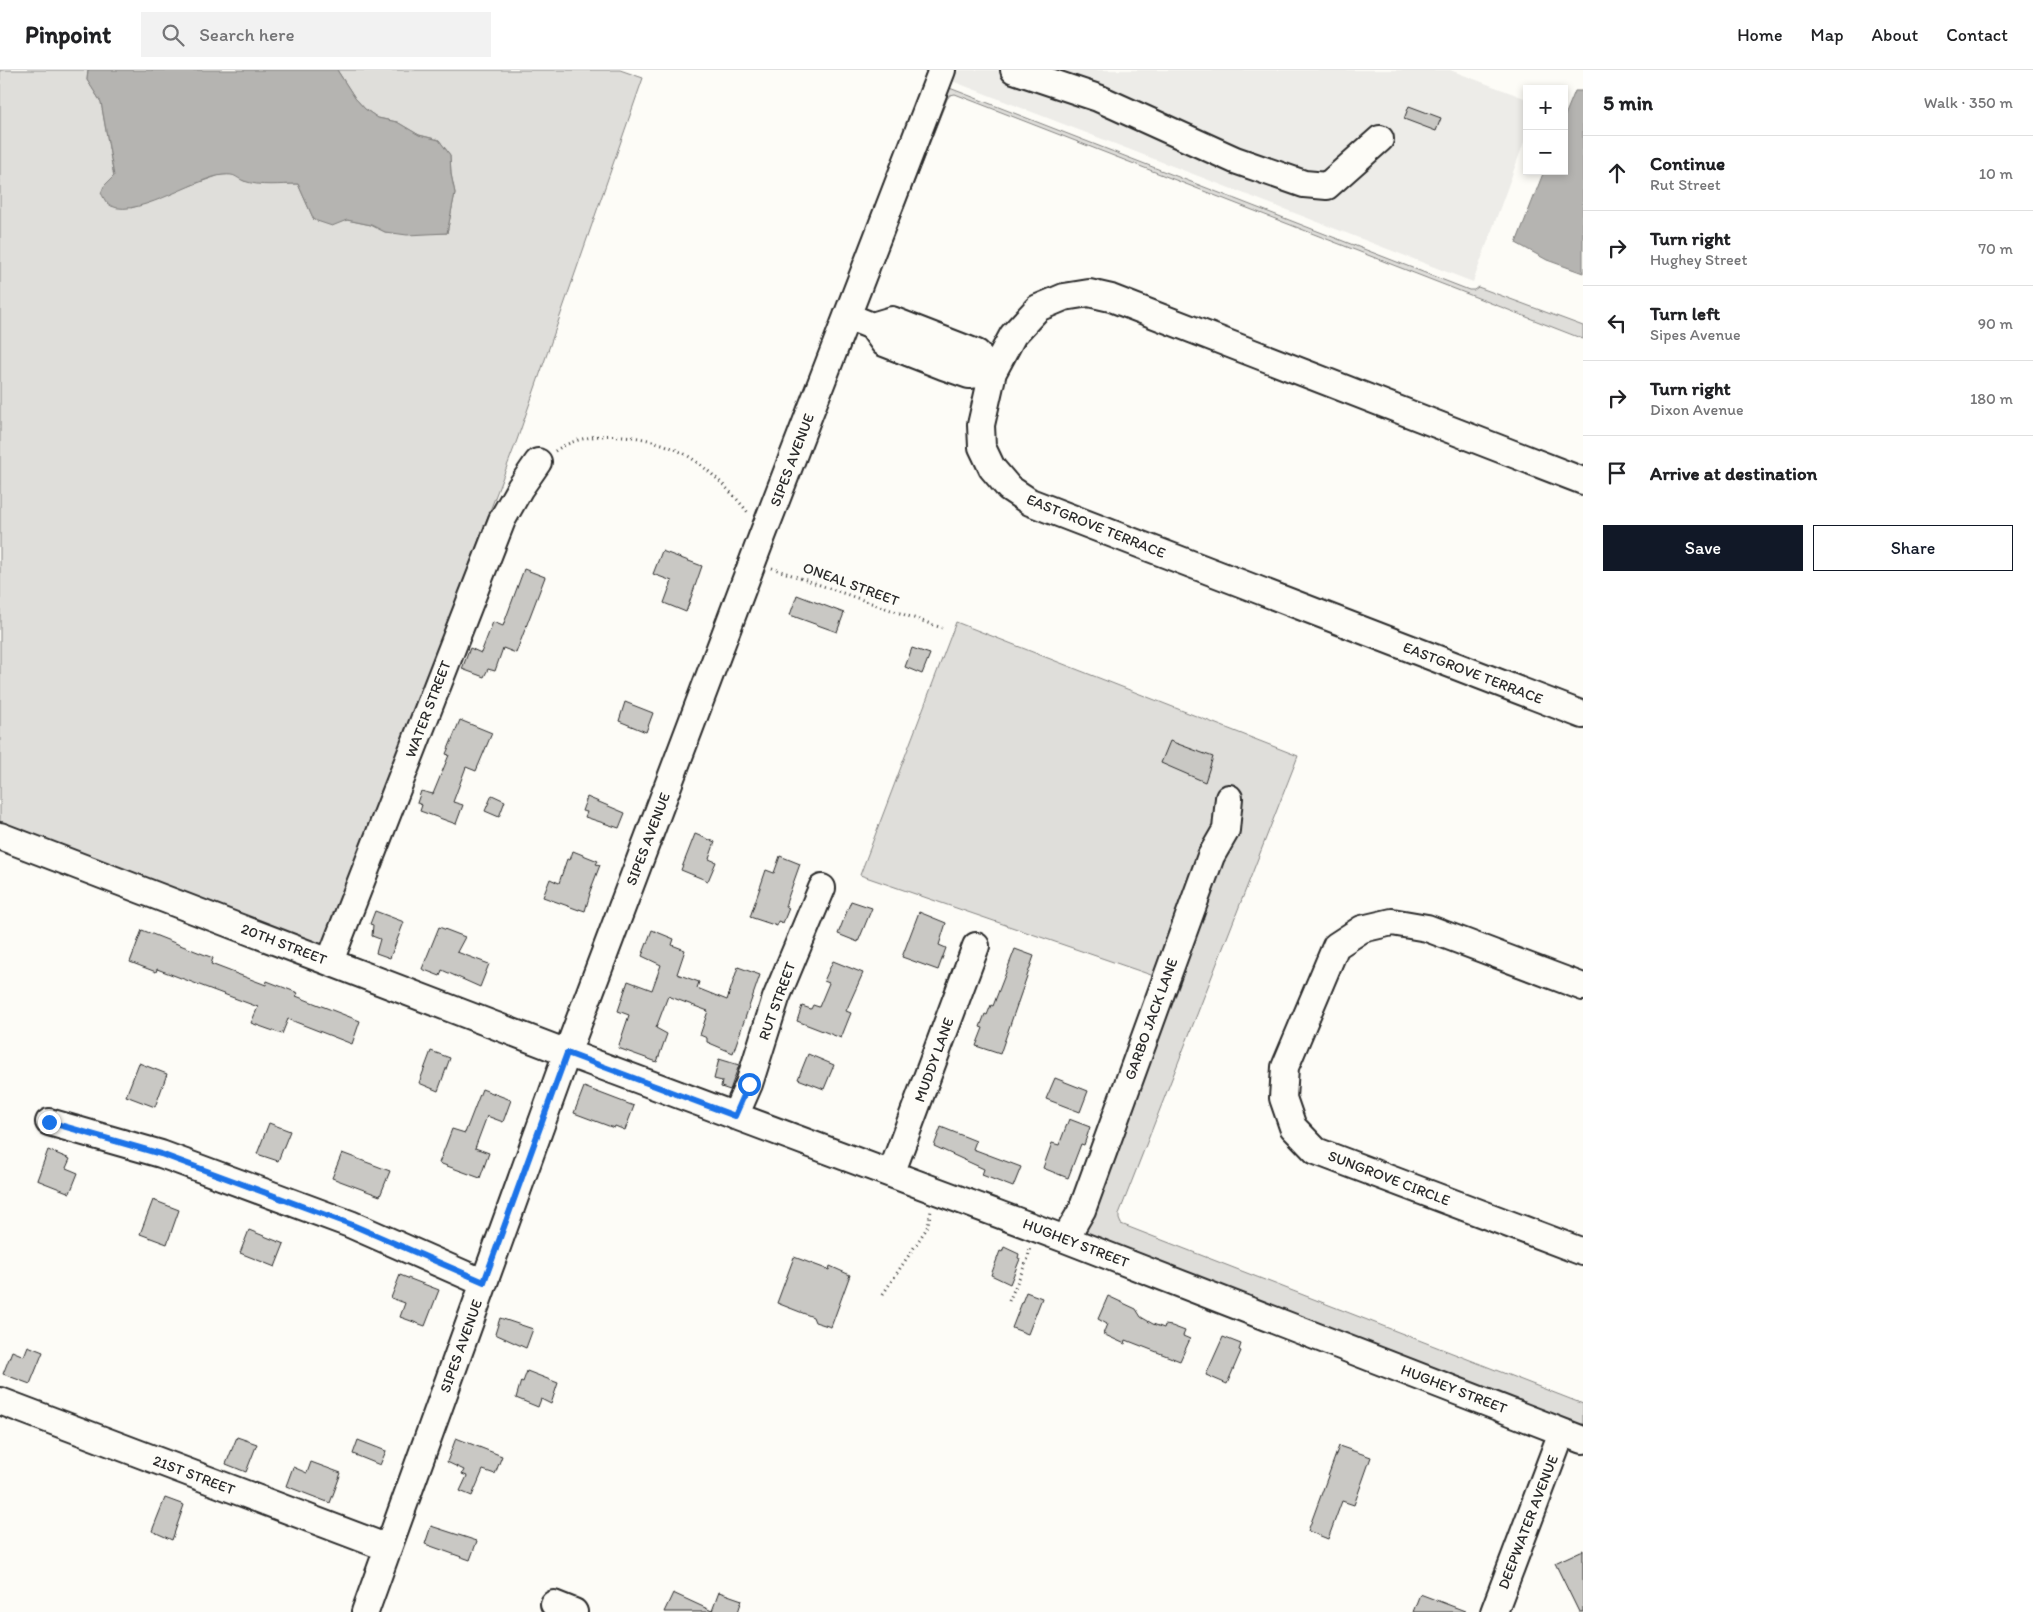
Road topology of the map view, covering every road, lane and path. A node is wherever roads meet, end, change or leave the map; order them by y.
1 (942, 70) edge
2 (1014, 70) edge
3 (1380, 139) dead end
4 (847, 316) junction
5 (993, 372) junction
6 (538, 462) joint
7 (1583, 481) edge
8 (763, 534) junction
9 (753, 562) junction
10 (942, 628) dead end
11 (1583, 715) edge
12 (1229, 798) dead end
13 (0, 836) edge
14 (822, 888) dead end
15 (976, 946) dead end
16 (330, 961) junction
17 (1583, 987) edge
18 (567, 1053) junction
19 (735, 1116) junction
20 (49, 1122) dead end
21 (891, 1174) junction
22 (937, 1191) junction
23 (1032, 1226) junction
24 (1065, 1239) junction
25 (1583, 1252) edge
26 (484, 1282) junction
27 (883, 1294) dead end
28 (1009, 1301) dead end
29 (0, 1401) edge
30 (1573, 1436) edge
31 (388, 1548) junction
32 (365, 1612) edge
33 (1494, 1612) edge

1 - 4 street, SIPES AVENUE
2 - 3 street
4 - 5 street
4 - 8 street, SIPES AVENUE
5 - 7 street, EASTGROVE TERRACE
5 - 11 street, EASTGROVE TERRACE
6 - 8 path
6 - 16 street, WATER STREET
8 - 9 street, SIPES AVENUE
9 - 10 path, ONEAL STREET
9 - 18 street, SIPES AVENUE
12 - 24 street, GARBO JACK LANE
13 - 16 street, 20TH STREET
14 - 19 street, RUT STREET
15 - 21 street, MUDDY LANE
16 - 18 street, 20TH STREET
17 - 25 street, SUNGROVE CIRCLE
18 - 19 street, HUGHEY STREET
18 - 26 street, SIPES AVENUE
19 - 21 street, HUGHEY STREET
20 - 26 street
21 - 22 street, HUGHEY STREET
22 - 23 street, HUGHEY STREET
22 - 27 path
23 - 24 street, HUGHEY STREET
23 - 28 path
24 - 30 street, HUGHEY STREET
26 - 31 street, SIPES AVENUE
29 - 31 street, 21ST STREET
30 - 33 street, DEEPWATER AVENUE
31 - 32 street, SIPES AVENUE

